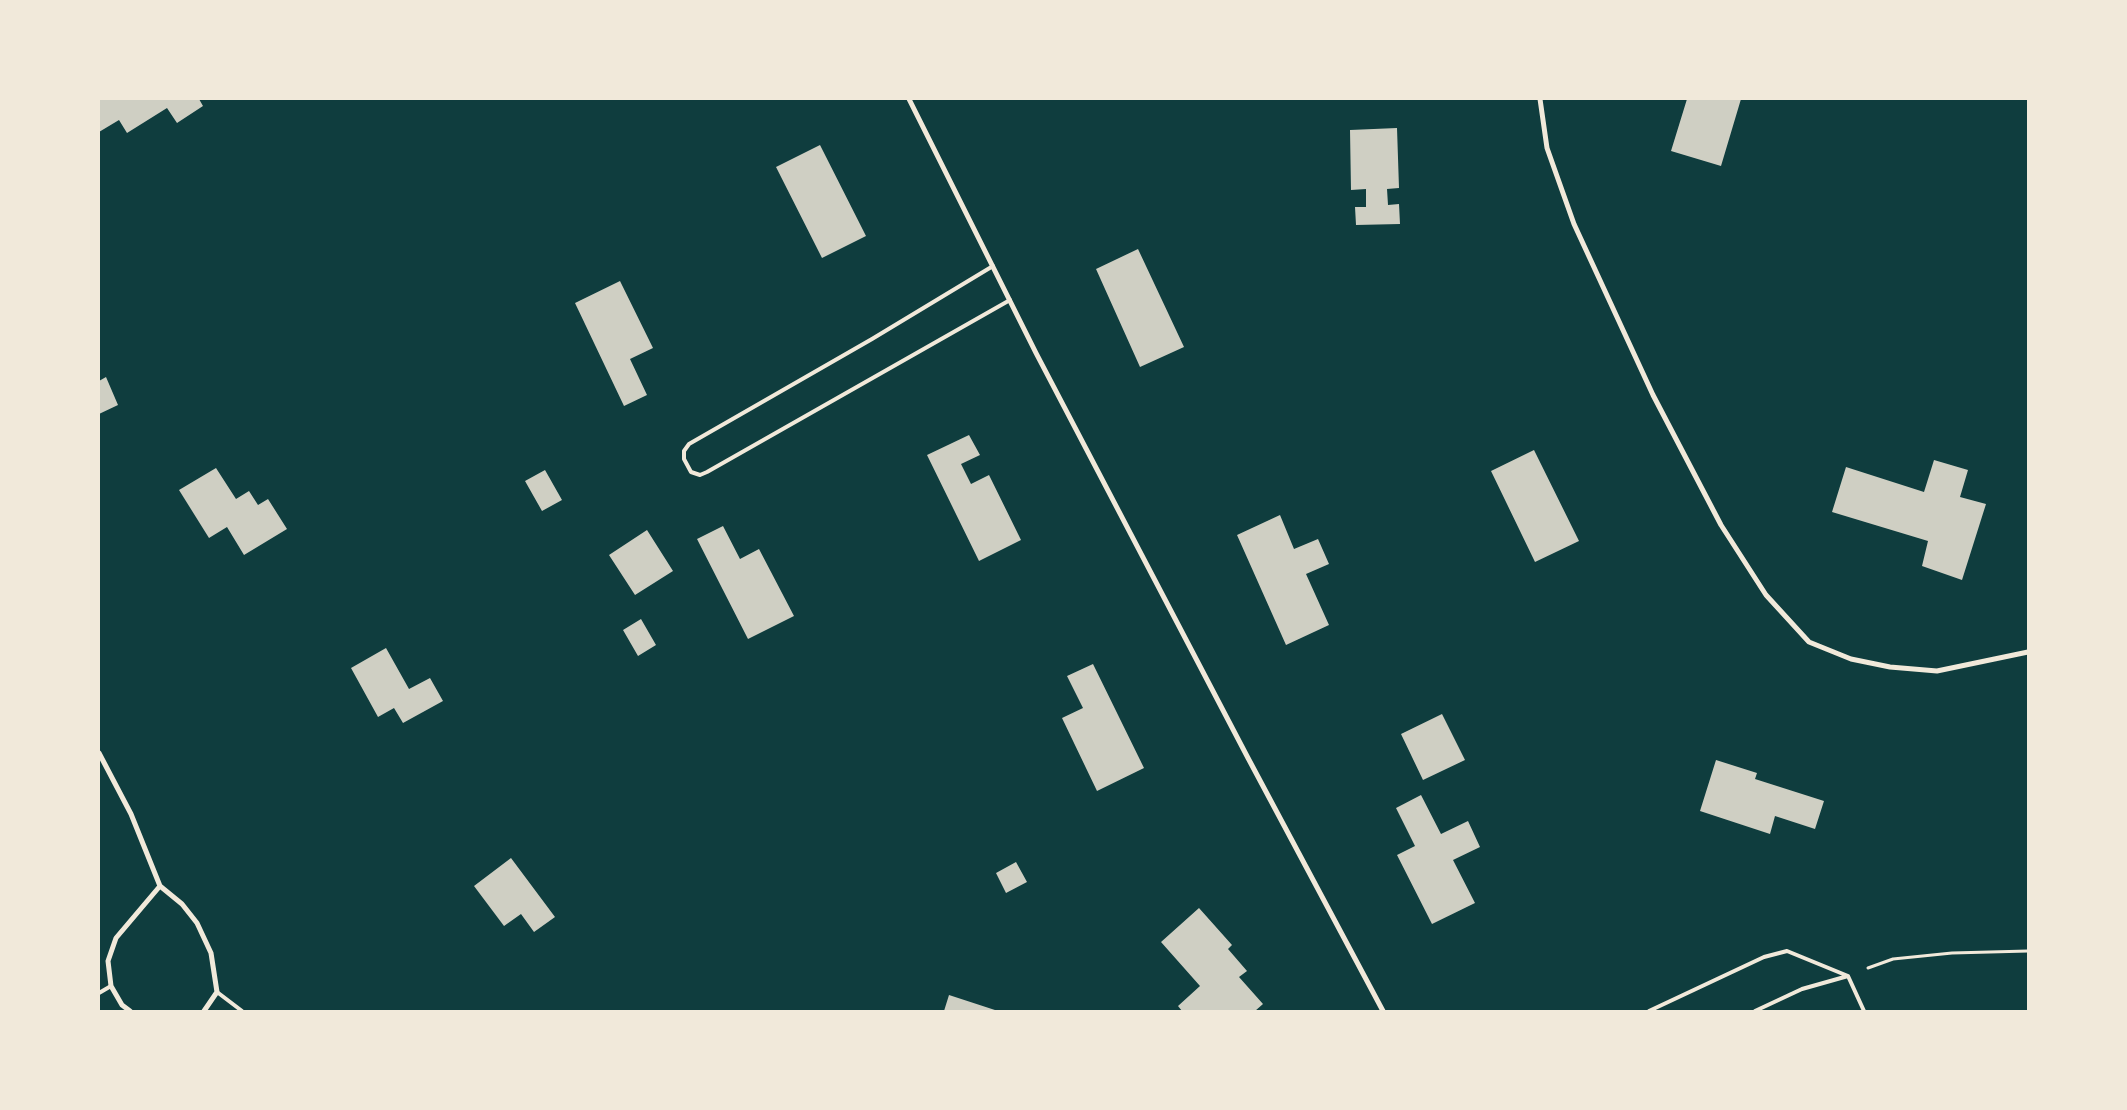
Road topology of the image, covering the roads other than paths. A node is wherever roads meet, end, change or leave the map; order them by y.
1 (909, 99) edge
2 (1540, 99) edge
3 (994, 266) junction
4 (1010, 300) junction
5 (2028, 652) edge
6 (99, 753) edge
7 (160, 886) junction
8 (1848, 976) junction
9 (111, 986) junction
10 (217, 992) junction
11 (99, 993) edge
12 (130, 1011) edge
13 (204, 1011) edge
14 (242, 1011) edge
15 (1383, 1011) edge
16 (1649, 1011) edge
17 (1755, 1011) edge
18 (1864, 1011) edge

1 - 3 street
2 - 5 street
3 - 4 street
3 - 4 lane
4 - 15 street
6 - 7 street
7 - 9 street
7 - 10 street
8 - 16 lane
8 - 17 lane
8 - 18 lane
9 - 11 lane
9 - 12 street
10 - 13 street
10 - 14 lane

